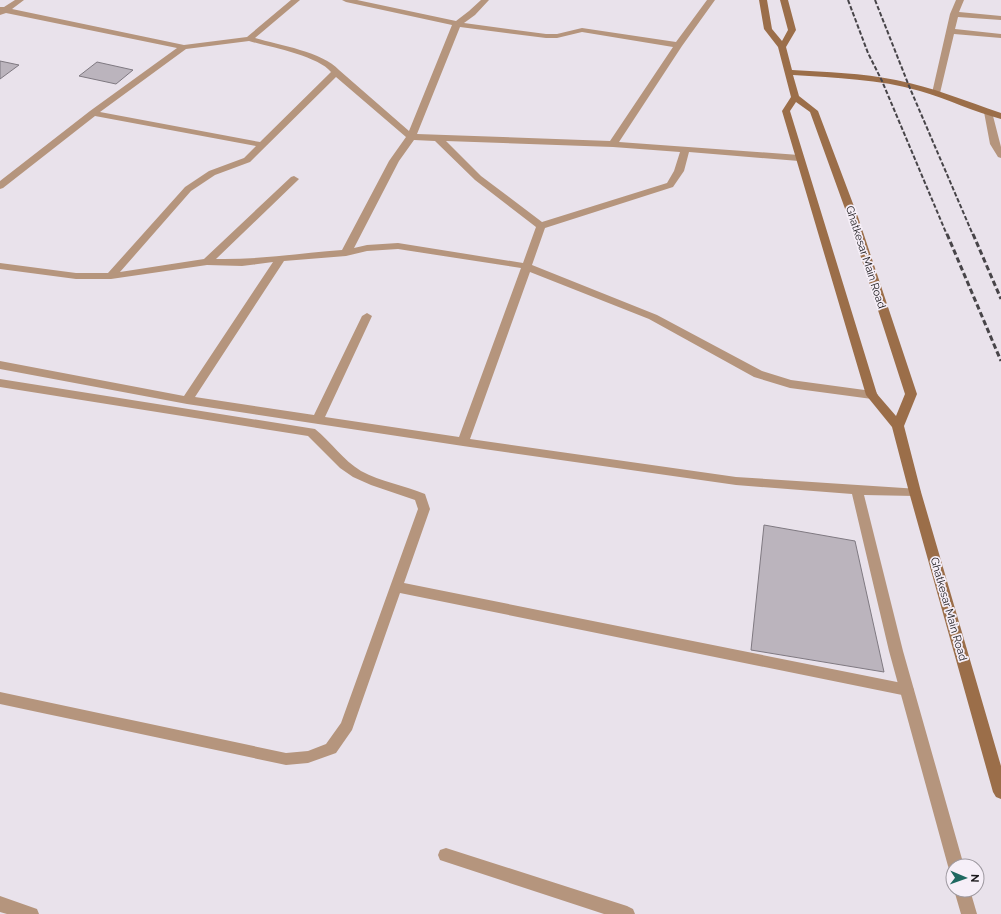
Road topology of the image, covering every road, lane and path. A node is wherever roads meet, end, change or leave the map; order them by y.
1 (20, 0) edge
2 (296, 0) edge
3 (346, 0) edge
4 (484, 0) edge
5 (711, 0) edge
6 (763, 0) edge
7 (784, 0) edge
8 (960, 0) edge
9 (2, 10) edge
10 (954, 14) junction
11 (1001, 18) edge
12 (457, 24) junction
13 (951, 31) junction
14 (1001, 36) edge
15 (249, 39) junction
16 (678, 45) junction
17 (184, 47) junction
18 (782, 48) junction
19 (336, 72) junction
20 (788, 72) junction
21 (936, 93) junction
22 (795, 97) junction
23 (988, 112) junction
24 (93, 114) junction
25 (1001, 116) edge
26 (411, 137) junction
27 (438, 138) junction
28 (613, 144) junction
29 (263, 145) junction
30 (686, 150) junction
31 (1001, 155) edge
32 (799, 158) junction
33 (294, 179) dead end
34 (0, 186) edge
35 (541, 226) junction
36 (346, 253) junction
37 (281, 258) junction
38 (207, 262) junction
39 (0, 266) edge
40 (525, 266) junction
41 (111, 276) junction
42 (367, 316) dead end
43 (0, 365) edge
44 (0, 383) edge
45 (872, 395) junction
46 (187, 400) junction
47 (318, 419) junction
48 (898, 426) junction
49 (463, 442) junction
50 (857, 490) junction
51 (915, 492) junction
52 (396, 587) junction
53 (907, 690) junction
54 (0, 698) edge
55 (1001, 792) edge
56 (446, 855) dead end
57 (954, 858) edge
58 (964, 898) edge
59 (0, 904) edge
60 (31, 914) edge
61 (627, 914) edge
62 (969, 914) edge

1 - 9 street
2 - 15 street
3 - 12 street
4 - 12 street
5 - 16 street
6 - 18 main road
7 - 18 main road
8 - 10 street
9 - 17 street
10 - 11 street
10 - 13 street
12 - 16 street
12 - 26 street
13 - 14 street
13 - 21 street
15 - 17 street
15 - 19 street
16 - 28 street
17 - 24 street
18 - 20 main road
19 - 26 street
19 - 29 street
20 - 21 main road
20 - 22 main road
21 - 23 main road
22 - 32 main road, Ghatkesar Main Road
22 - 48 main road, Ghatkesar Main Road
23 - 25 main road
23 - 31 street
24 - 29 street
24 - 34 street
26 - 27 street
26 - 36 street
27 - 28 street
27 - 35 street
28 - 30 street
29 - 41 street
30 - 32 street
30 - 35 street
32 - 45 main road, Ghatkesar Main Road
33 - 38 street
35 - 40 street
36 - 37 street
36 - 40 street
37 - 38 street
37 - 46 street
38 - 41 street
39 - 41 street
40 - 45 street
40 - 49 street
42 - 47 street
43 - 46 street
44 - 52 street
45 - 48 main road, Ghatkesar Main Road
46 - 47 street
47 - 49 street
48 - 51 main road, Ghatkesar Main Road
49 - 50 street
50 - 51 street
50 - 53 street
51 - 55 main road, Ghatkesar Main Road
52 - 53 street
52 - 54 street
53 - 57 street
56 - 61 street
58 - 62 street
59 - 60 street

